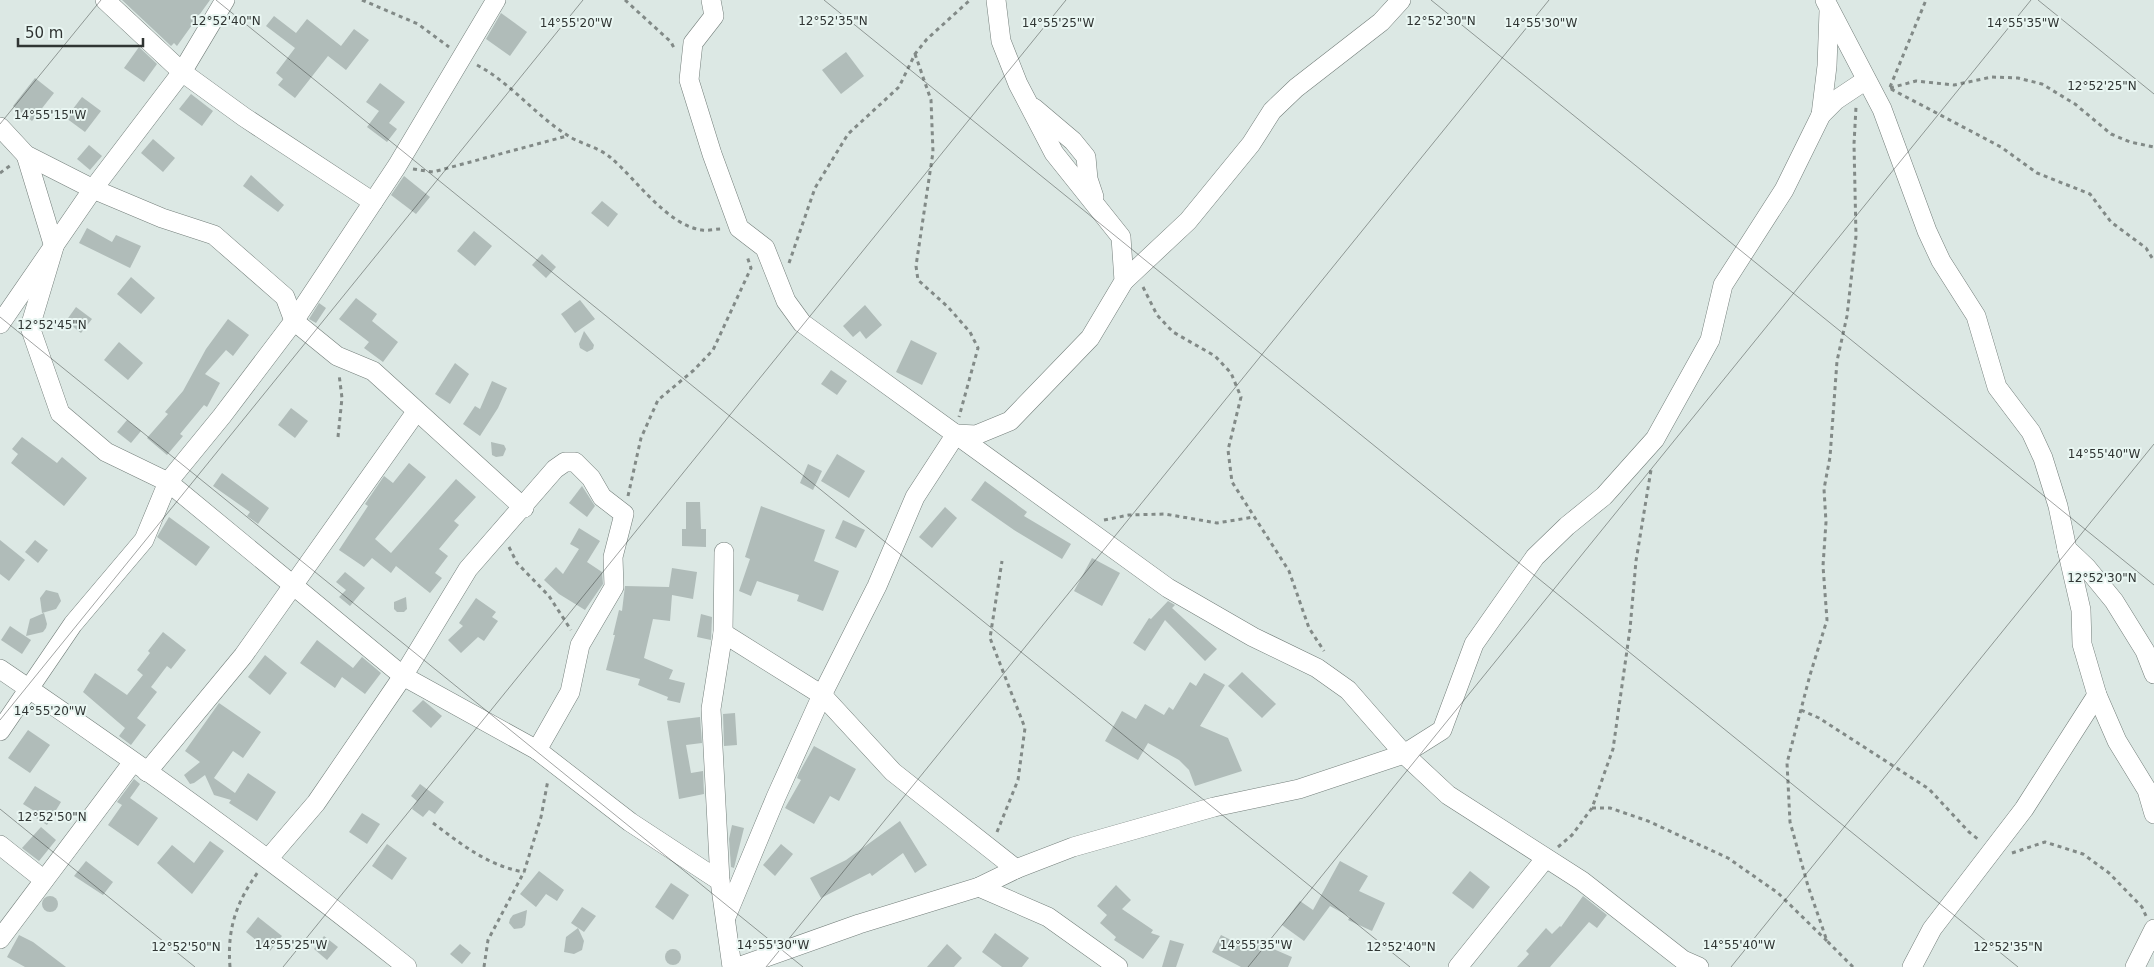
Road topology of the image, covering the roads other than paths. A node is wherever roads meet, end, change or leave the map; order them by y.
1 (105, 0) edge
2 (225, 0) edge
3 (496, 0) edge
4 (711, 0) edge
5 (996, 0) edge
6 (1401, 0) edge
7 (1827, 4) edge
8 (182, 72) junction
9 (1862, 83) junction
10 (1821, 115) junction
11 (0, 127) edge
12 (26, 155) junction
13 (93, 189) junction
14 (373, 202) junction
15 (54, 247) junction
16 (1129, 276) junction
17 (294, 321) junction
18 (0, 324) edge
19 (416, 412) junction
20 (956, 434) junction
21 (168, 482) junction
22 (524, 508) junction
23 (2067, 549) junction
24 (724, 552) dead end
25 (293, 586) junction
26 (723, 632) junction
27 (0, 670) edge
28 (2154, 674) edge
29 (403, 676) junction
30 (29, 689) junction
31 (2097, 695) junction
32 (822, 696) junction
33 (0, 731) edge
34 (537, 750) junction
35 (1404, 754) junction
36 (140, 767) junction
37 (2154, 814) edge
38 (0, 845) edge
39 (268, 859) junction
40 (1545, 859) junction
41 (1016, 869) junction
42 (44, 880) junction
43 (720, 881) junction
44 (979, 887) junction
45 (725, 918) junction
46 (2154, 930) edge
47 (0, 939) edge
48 (1686, 965) edge
49 (407, 967) edge
50 (732, 967) edge
51 (738, 967) edge
52 (1118, 967) edge
53 (1458, 967) edge
54 (1912, 967) edge
55 (2135, 967) edge

1 - 8 street
2 - 8 street
3 - 14 street
4 - 20 street
5 - 16 street
6 - 16 street
7 - 9 street
7 - 10 street
8 - 13 street
8 - 14 street
9 - 10 street
9 - 23 street
10 - 35 street
11 - 12 street
12 - 13 street
12 - 15 street
13 - 15 street
13 - 17 street
14 - 17 street
15 - 18 street
15 - 21 street
16 - 20 street
17 - 19 street
17 - 21 street
19 - 22 street
19 - 25 street
20 - 32 street
20 - 35 street
21 - 25 street
21 - 30 street
22 - 29 street
22 - 34 street
23 - 28 street
23 - 31 street
24 - 26 street
25 - 29 street
25 - 36 street
26 - 32 street
26 - 43 street
27 - 30 street
29 - 34 street
29 - 39 street
30 - 33 street
30 - 36 street
31 - 37 street
31 - 54 street
32 - 41 street
32 - 45 street
34 - 43 street
35 - 40 street
35 - 41 street
36 - 39 street
36 - 42 street
38 - 42 street
39 - 49 street
40 - 48 street
40 - 53 street
41 - 44 street
42 - 47 street
43 - 45 street
44 - 51 street
44 - 52 street
45 - 50 street
46 - 55 street

